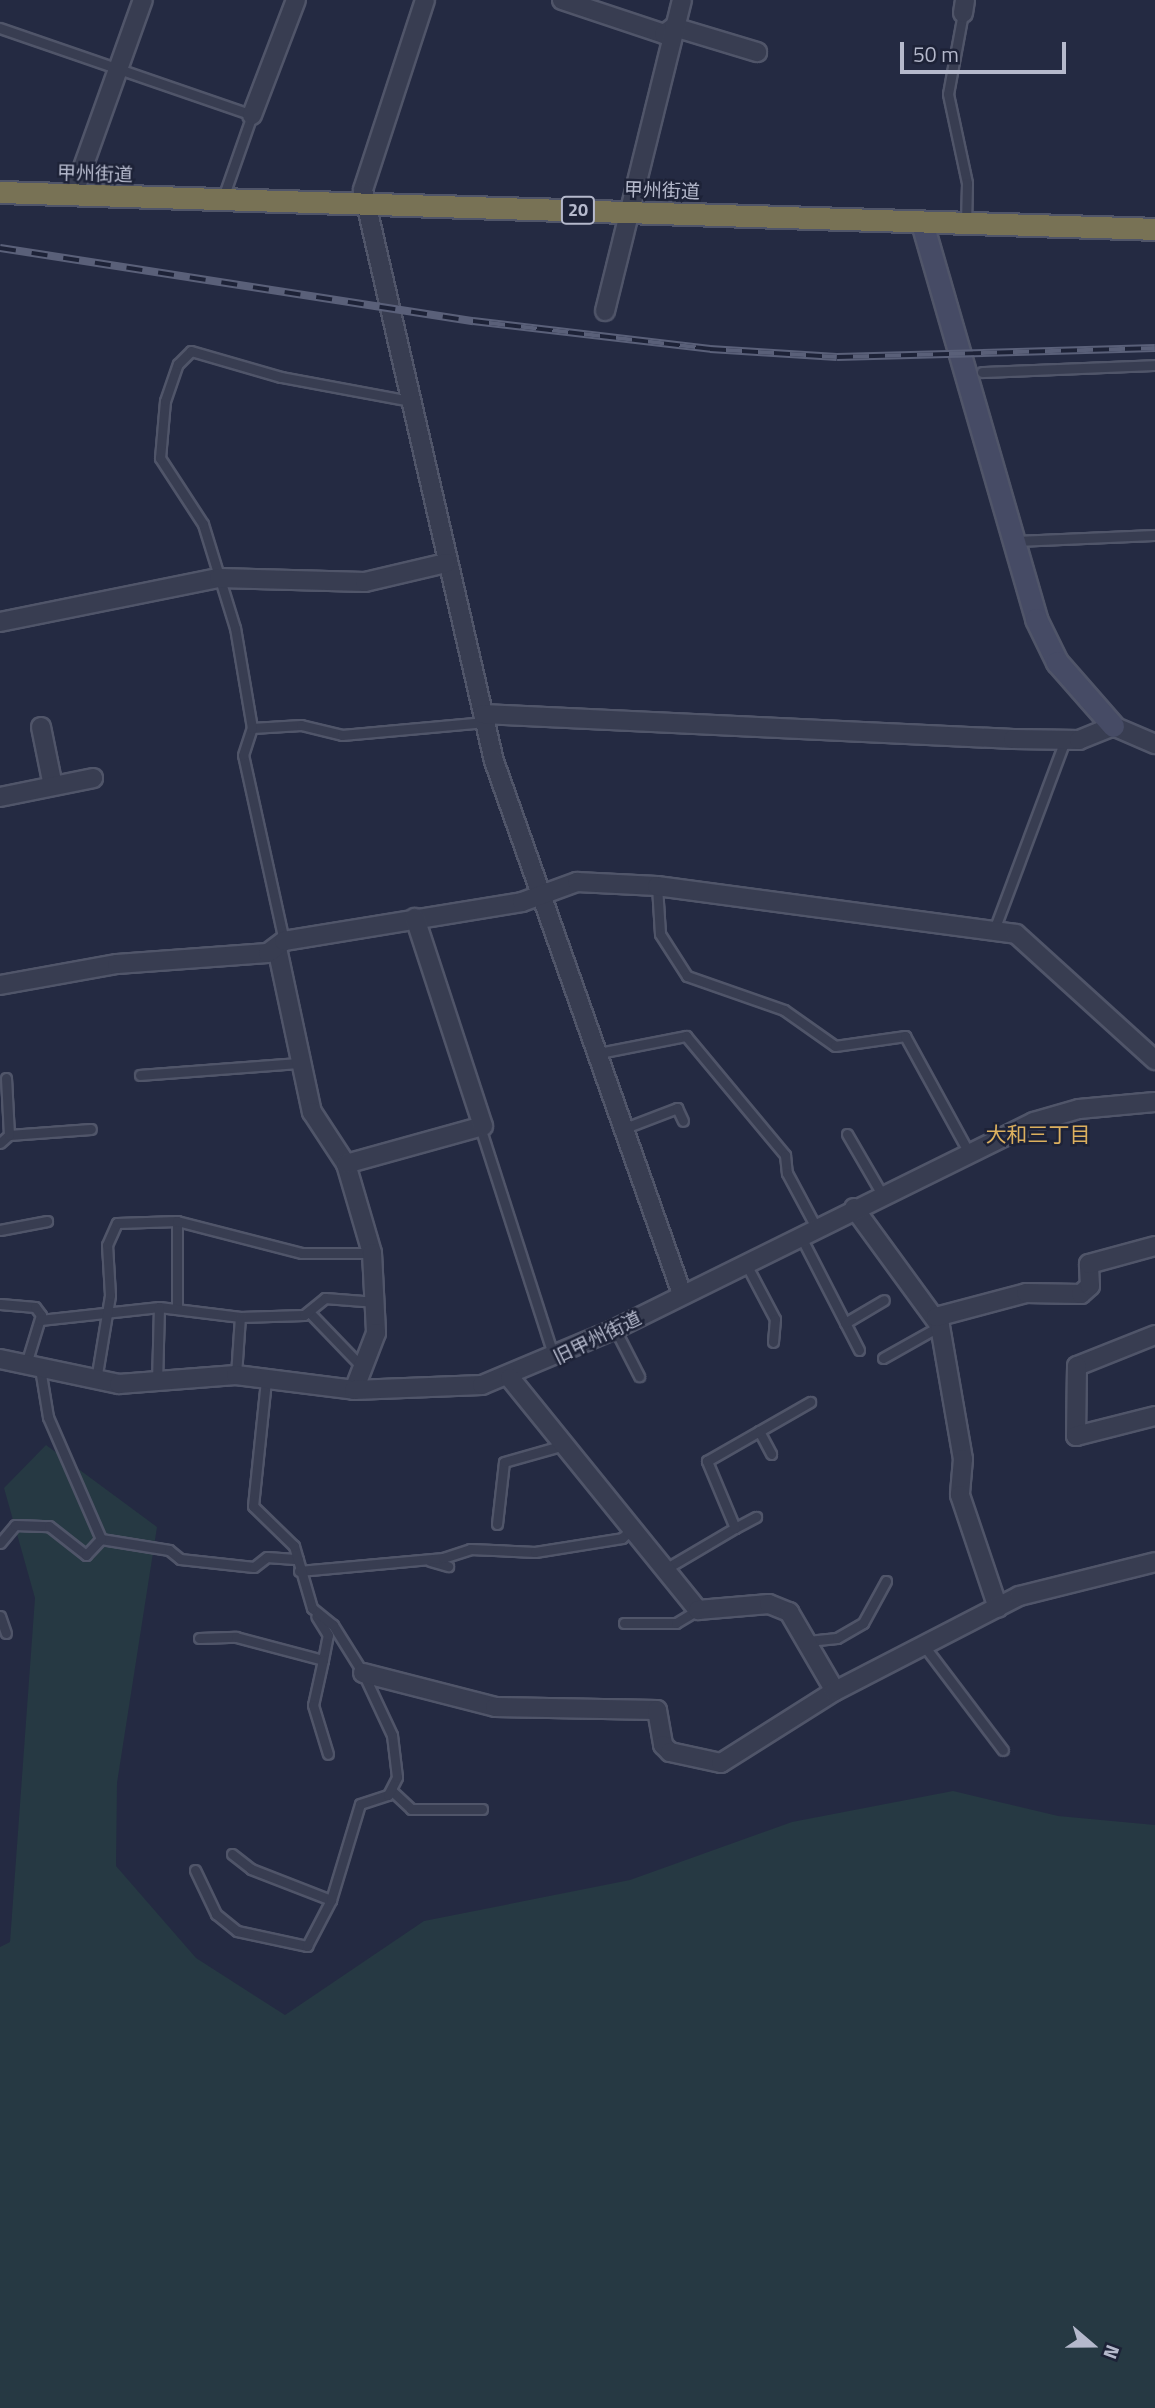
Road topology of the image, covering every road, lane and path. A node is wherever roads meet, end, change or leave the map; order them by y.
1 (143, 0) edge
2 (296, 0) edge
3 (425, 0) edge
4 (562, 0) edge
5 (682, 0) edge
6 (586, 4) edge
7 (964, 6) edge
8 (674, 27) junction
9 (0, 28) edge
10 (757, 52) dead end
11 (117, 70) junction
12 (252, 115) junction
13 (0, 192) edge
14 (73, 195) junction
15 (223, 199) junction
16 (369, 206) junction
17 (625, 211) junction
18 (922, 223) junction
19 (966, 225) junction
20 (1155, 229) edge
21 (605, 311) dead end
22 (1155, 365) edge
23 (982, 372) dead end
24 (411, 401) junction
25 (1155, 534) edge
26 (1013, 541) junction
27 (446, 563) junction
28 (219, 578) junction
29 (0, 622) edge
30 (484, 718) junction
31 (1113, 726) junction
32 (41, 727) dead end
33 (252, 728) junction
34 (1065, 740) junction
35 (1155, 744) edge
36 (93, 778) dead end
37 (52, 786) junction
38 (0, 797) edge
39 (657, 887) junction
40 (544, 895) junction
41 (415, 918) junction
42 (994, 930) junction
43 (281, 944) junction
44 (0, 985) edge
45 (599, 1053) junction
46 (1155, 1060) edge
47 (301, 1063) junction
48 (140, 1074) dead end
49 (6, 1078) dead end
50 (1155, 1102) edge
51 (683, 1121) dead end
52 (480, 1127) junction
53 (625, 1128) junction
54 (91, 1129) dead end
55 (846, 1134) dead end
56 (9, 1135) junction
57 (0, 1143) edge
58 (968, 1151) junction
59 (346, 1164) junction
60 (883, 1196) junction
61 (854, 1208) junction
62 (47, 1221) dead end
63 (177, 1221) junction
64 (0, 1230) edge
65 (808, 1231) junction
66 (1155, 1246) edge
67 (372, 1253) junction
68 (745, 1262) junction
69 (682, 1293) junction
70 (884, 1300) dead end
71 (378, 1302) junction
72 (0, 1304) edge
73 (159, 1307) junction
74 (177, 1309) junction
75 (312, 1314) junction
76 (106, 1317) junction
77 (240, 1317) junction
78 (40, 1320) junction
79 (938, 1322) junction
80 (845, 1323) junction
81 (615, 1329) junction
82 (1155, 1335) edge
83 (773, 1342) dead end
84 (859, 1350) dead end
85 (554, 1358) junction
86 (883, 1358) dead end
87 (0, 1359) edge
88 (33, 1366) junction
89 (362, 1367) junction
90 (236, 1375) junction
91 (639, 1376) dead end
92 (510, 1378) junction
93 (96, 1380) junction
94 (266, 1380) junction
95 (157, 1384) junction
96 (354, 1390) junction
97 (810, 1402) dead end
98 (1155, 1416) edge
99 (759, 1431) junction
100 (568, 1444) junction
101 (771, 1454) dead end
102 (755, 1517) dead end
103 (496, 1524) dead end
104 (634, 1527) junction
105 (735, 1528) junction
106 (101, 1539) junction
107 (0, 1543) edge
108 (298, 1559) junction
109 (429, 1559) junction
110 (1155, 1562) edge
111 (448, 1566) dead end
112 (667, 1568) junction
113 (299, 1571) junction
114 (886, 1581) dead end
115 (312, 1608) junction
116 (998, 1608) junction
117 (698, 1610) junction
118 (0, 1616) edge
119 (624, 1623) dead end
120 (6, 1633) dead end
121 (199, 1638) dead end
122 (808, 1641) junction
123 (925, 1647) junction
124 (323, 1660) junction
125 (363, 1673) junction
126 (835, 1691) junction
127 (1003, 1751) dead end
128 (328, 1754) dead end
129 (391, 1791) junction
130 (482, 1809) dead end
131 (232, 1854) dead end
132 (195, 1870) dead end
133 (331, 1899) junction

1 - 11 street
2 - 12 street
3 - 16 street
4 - 6 street
5 - 8 street
6 - 8 street
7 - 19 lane
8 - 10 street
8 - 17 street
9 - 11 lane
11 - 12 lane
11 - 14 street
12 - 15 lane
13 - 14 highway, 甲州街道 / 20
14 - 15 highway, 甲州街道 / 20
15 - 16 highway, 甲州街道 / 20
16 - 17 highway, 甲州街道 / 20
16 - 24 street
17 - 18 highway, 甲州街道 / 20
17 - 21 street
18 - 19 highway, 甲州街道 / 20
18 - 26 street
19 - 20 highway, 甲州街道 / 20
22 - 23 lane
24 - 27 street
24 - 28 lane
25 - 26 lane
26 - 31 street
27 - 28 street
27 - 30 street
28 - 29 street
28 - 33 lane
30 - 33 lane
30 - 34 street
30 - 40 street
31 - 34 street
31 - 35 street
32 - 37 street
33 - 43 lane
34 - 42 lane
36 - 37 street
37 - 38 street
39 - 40 street
39 - 42 street
39 - 58 lane
40 - 41 street
40 - 45 street
41 - 43 street
41 - 52 street
42 - 46 street
43 - 44 street
43 - 47 street
45 - 53 street
45 - 65 lane
47 - 48 lane
47 - 59 street
49 - 56 lane
50 - 58 street, 旧甲州街道
51 - 53 lane
52 - 59 street
52 - 85 lane
53 - 69 street
54 - 56 lane
55 - 60 lane
56 - 57 lane
58 - 60 street, 旧甲州街道
59 - 67 street
60 - 61 street, 旧甲州街道
61 - 65 street, 旧甲州街道
61 - 79 street
62 - 64 lane
63 - 67 lane
63 - 74 lane
63 - 76 lane
65 - 68 street, 旧甲州街道
65 - 80 lane
66 - 79 street
67 - 71 street
68 - 69 street, 旧甲州街道
68 - 83 lane
69 - 81 street, 旧甲州街道
70 - 80 lane
71 - 75 lane
71 - 89 street
72 - 78 lane
73 - 74 lane
73 - 76 lane
73 - 95 lane
74 - 77 lane
75 - 77 lane
75 - 89 lane
76 - 78 lane
76 - 93 lane
77 - 90 lane
78 - 88 lane
79 - 86 lane
79 - 116 street
80 - 84 lane
81 - 85 street, 旧甲州街道
81 - 91 lane
82 - 98 street
85 - 92 street, 旧甲州街道
87 - 88 street, 旧甲州街道
88 - 93 street, 旧甲州街道
88 - 106 lane
89 - 96 street
90 - 94 street, 旧甲州街道
90 - 95 street, 旧甲州街道
92 - 96 street, 旧甲州街道
92 - 100 street
93 - 95 street, 旧甲州街道
94 - 96 street, 旧甲州街道
94 - 108 lane
97 - 99 lane
99 - 101 lane
99 - 105 lane
100 - 103 lane
100 - 104 street
102 - 105 lane
104 - 109 lane
104 - 112 street
105 - 112 lane
106 - 107 lane
106 - 108 lane
108 - 113 lane
109 - 111 lane
109 - 113 lane
110 - 116 street
112 - 117 street
113 - 115 lane
114 - 122 lane
115 - 124 lane
115 - 125 lane
116 - 123 street
117 - 119 lane
117 - 122 street
118 - 120 lane
121 - 124 lane
122 - 126 street
123 - 126 street
123 - 127 lane
124 - 128 lane
125 - 126 street
125 - 129 lane
129 - 130 lane
129 - 133 lane
131 - 133 lane
132 - 133 lane

